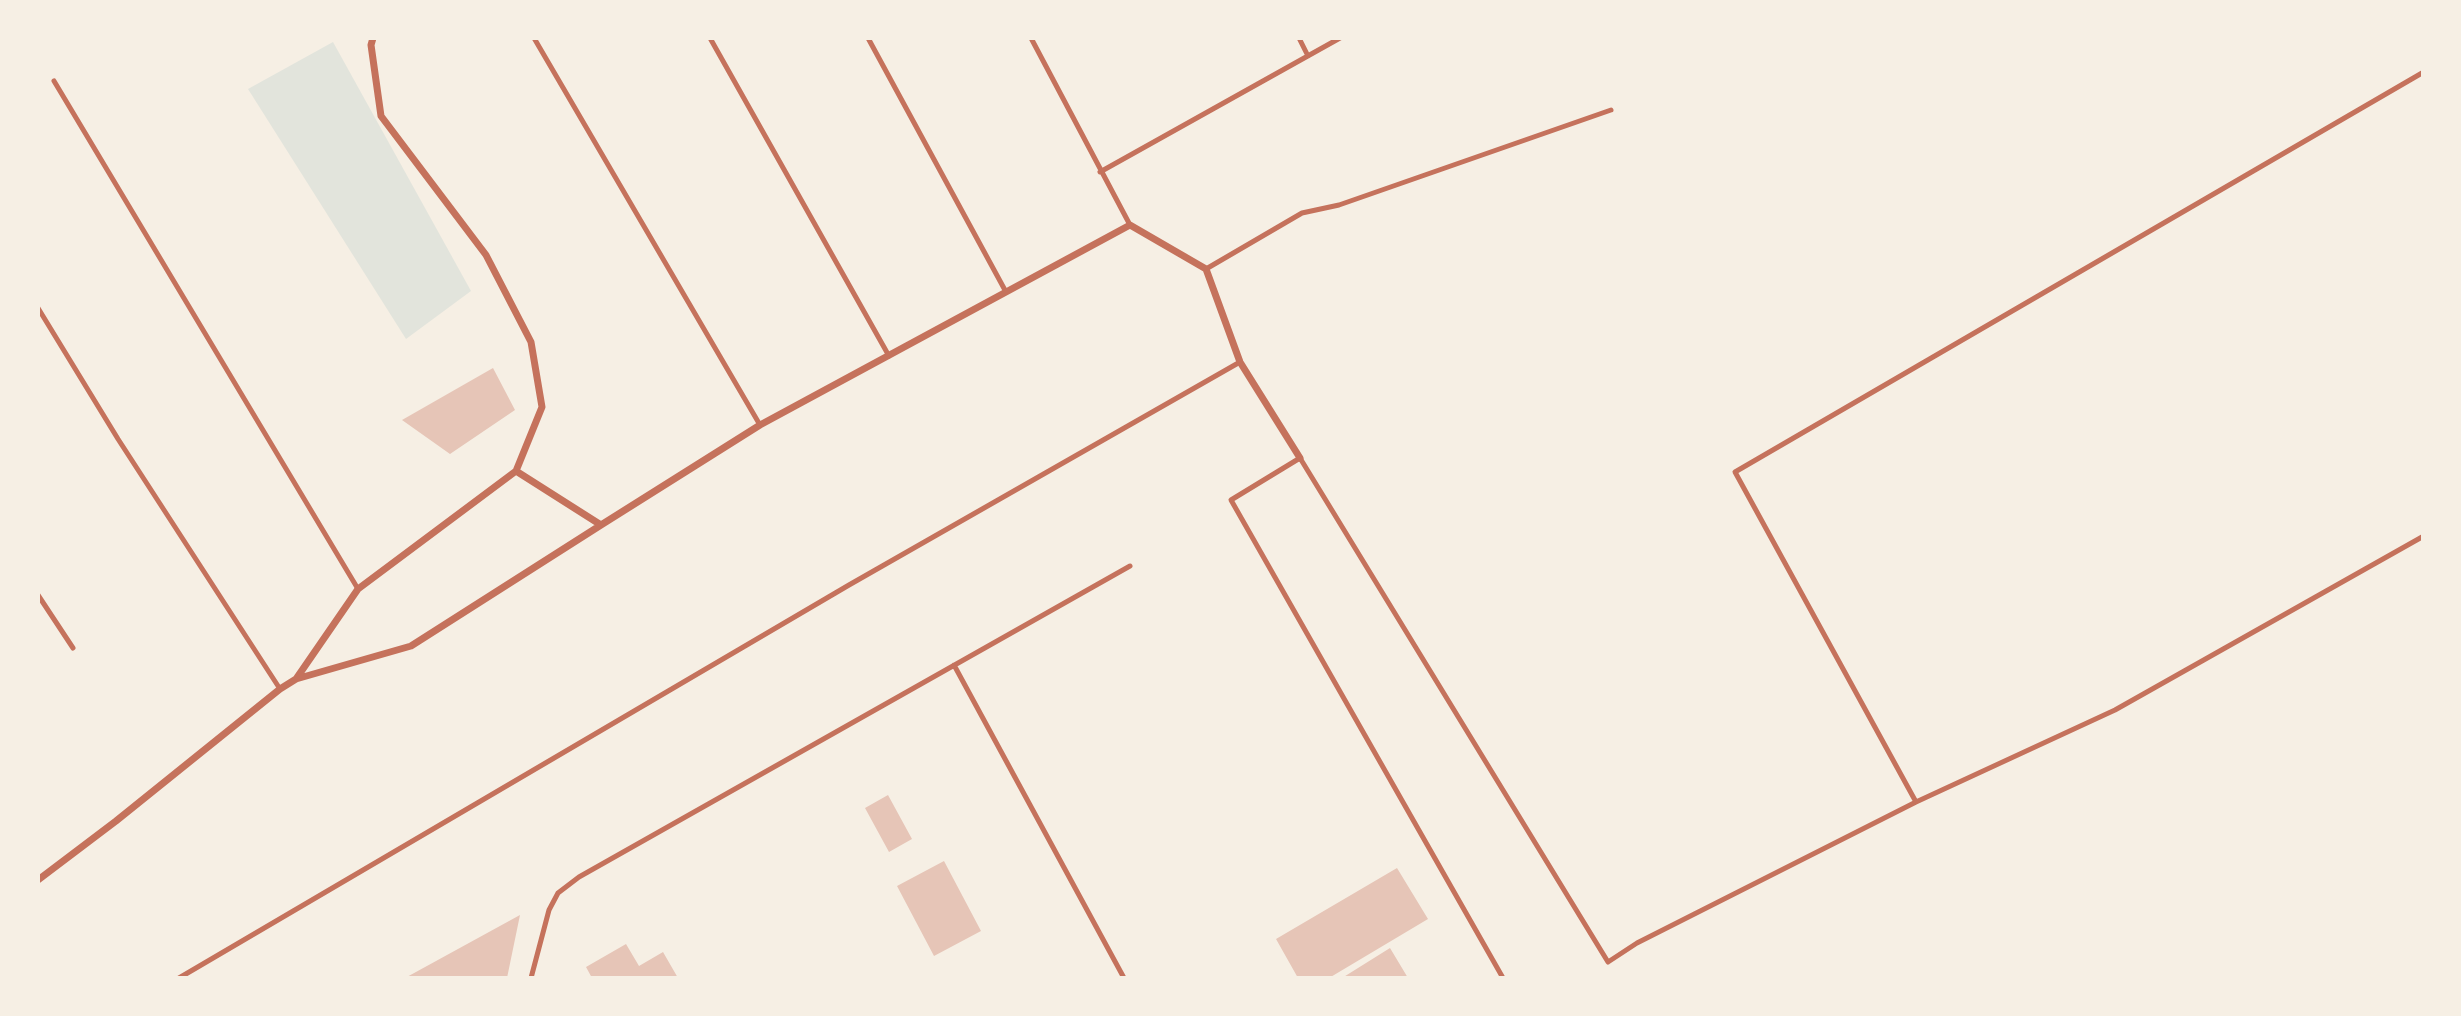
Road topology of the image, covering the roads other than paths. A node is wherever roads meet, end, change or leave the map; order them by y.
1 (373, 38) edge
2 (534, 38) edge
3 (710, 38) edge
4 (868, 38) edge
5 (1031, 38) edge
6 (1299, 38) edge
7 (1340, 38) edge
8 (1308, 56) junction
9 (2423, 73) edge
10 (54, 81) dead end
11 (1611, 110) dead end
12 (1100, 172) junction
13 (1130, 225) junction
14 (1206, 269) junction
15 (1006, 292) junction
16 (38, 308) edge
17 (889, 356) junction
18 (1240, 362) junction
19 (760, 425) junction
20 (1300, 458) junction
21 (516, 471) junction
22 (600, 525) junction
23 (2423, 537) edge
24 (1130, 566) dead end
25 (358, 589) junction
26 (38, 595) edge
27 (73, 648) dead end
28 (954, 665) junction
29 (296, 679) junction
30 (280, 689) junction
31 (1916, 802) junction
32 (38, 880) edge
33 (179, 978) edge
34 (531, 978) edge
35 (1124, 978) edge
36 (1503, 978) edge

1 - 21 street
2 - 19 lane
3 - 17 lane
4 - 15 lane
5 - 12 lane
6 - 8 lane
7 - 8 lane
8 - 12 lane
9 - 31 lane
10 - 25 lane
11 - 14 lane
12 - 13 lane
13 - 14 street
13 - 15 street
14 - 18 street
15 - 17 street
16 - 30 lane
17 - 19 street
18 - 20 street
18 - 33 lane
19 - 22 street
20 - 31 lane
20 - 36 lane
21 - 22 street
21 - 25 street
22 - 29 street
23 - 31 lane
24 - 28 lane
25 - 29 street
26 - 27 lane
28 - 34 lane
28 - 35 lane
29 - 30 street
30 - 32 street

